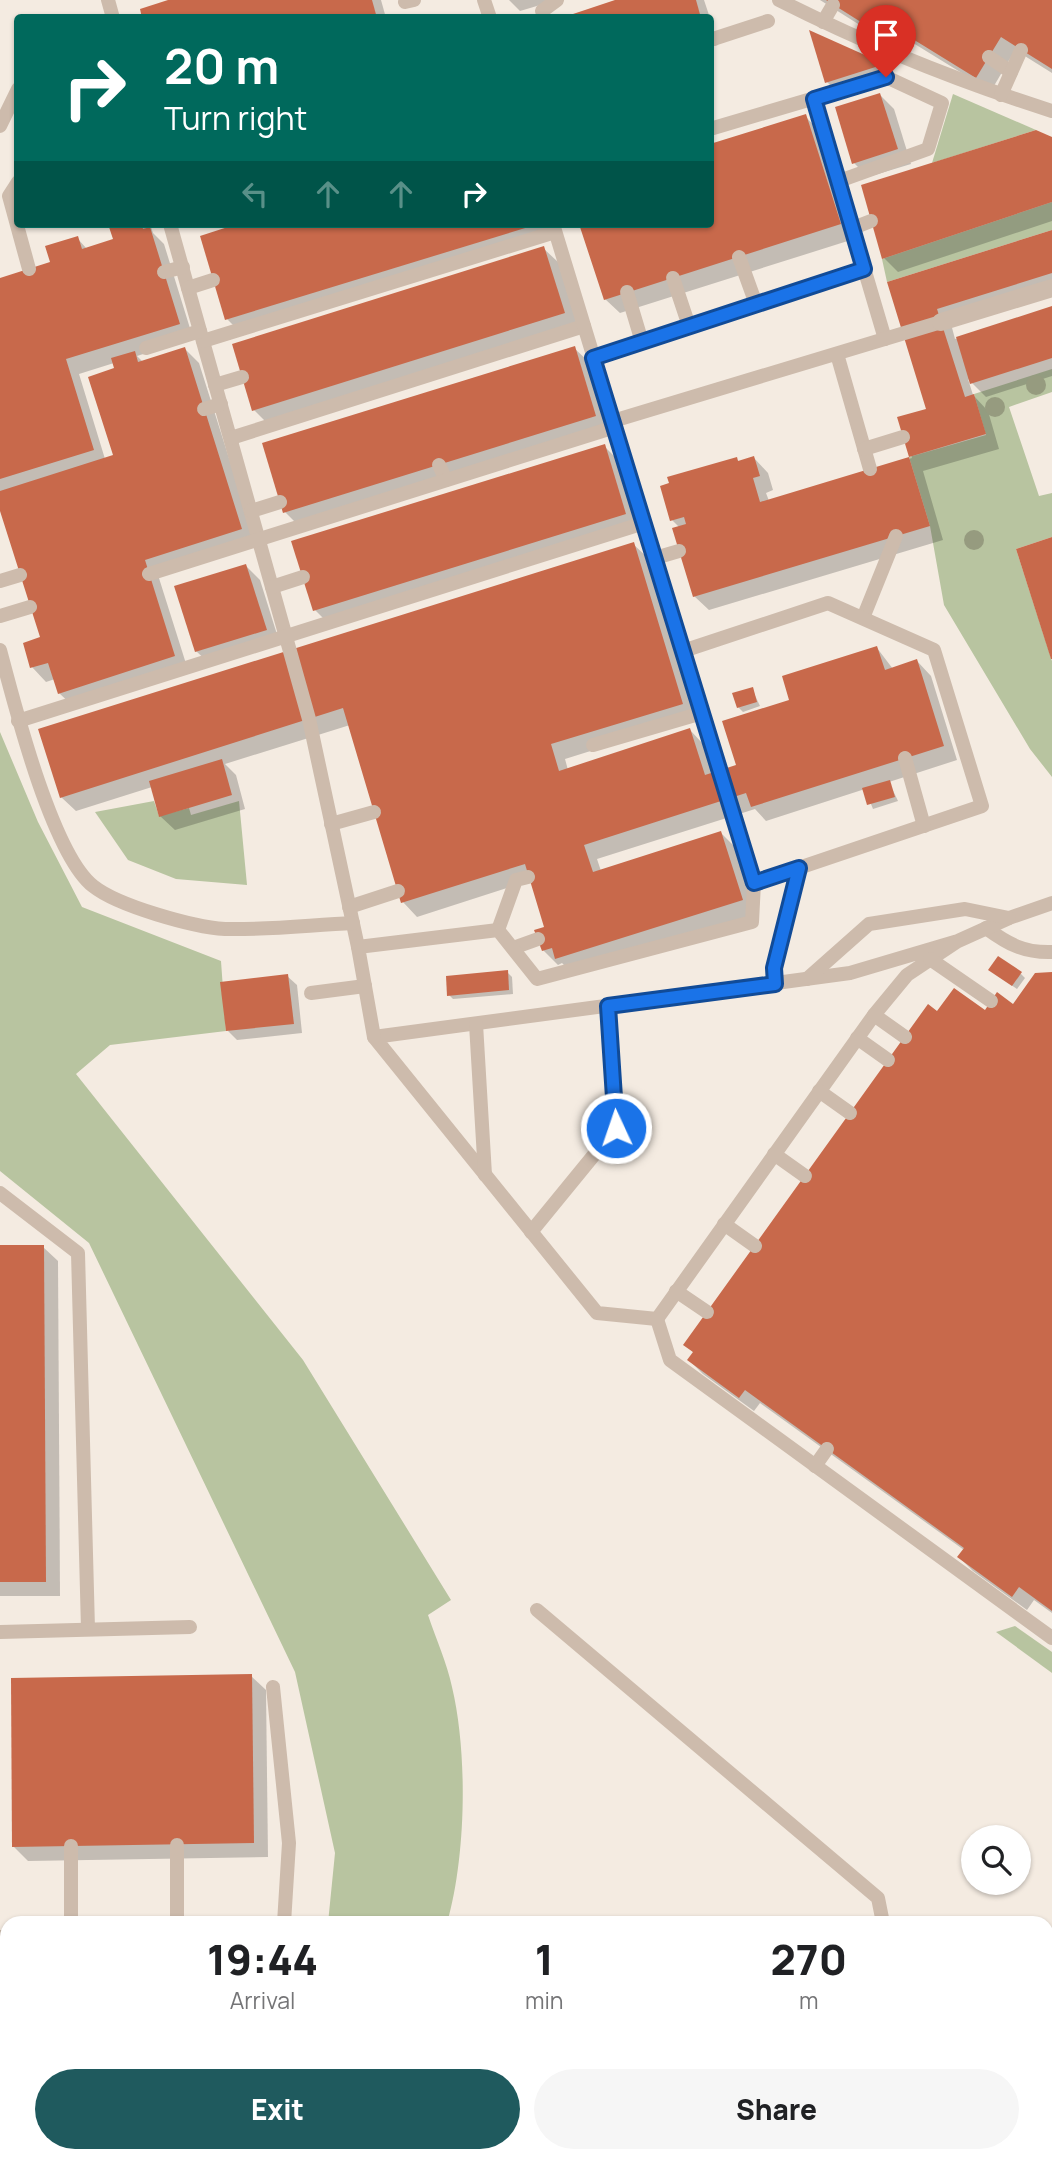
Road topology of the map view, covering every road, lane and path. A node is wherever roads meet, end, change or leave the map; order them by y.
1 (556, 0) edge
2 (779, 0) edge
3 (833, 5) dead end
4 (541, 10) edge
5 (768, 21) dead end
6 (823, 23) junction
7 (714, 39) edge
8 (1021, 50) dead end
9 (989, 57) dead end
10 (1011, 72) junction
11 (1001, 95) junction
12 (14, 97) edge
13 (814, 99) junction
14 (1052, 111) edge
15 (0, 126) edge
16 (714, 128) edge
17 (839, 181) junction
18 (14, 189) edge
19 (14, 215) edge
20 (871, 221) dead end
21 (18, 228) edge
22 (171, 228) edge
23 (554, 228) edge
24 (853, 228) junction
25 (739, 257) dead end
26 (183, 267) junction
27 (29, 269) dead end
28 (864, 269) junction
29 (164, 272) dead end
30 (673, 278) dead end
31 (213, 280) dead end
32 (188, 288) junction
33 (1052, 288) edge
34 (627, 292) dead end
35 (756, 304) junction
36 (941, 322) joint
37 (584, 326) junction
38 (689, 326) junction
39 (202, 336) junction
40 (885, 339) junction
41 (642, 342) junction
42 (146, 348) dead end
43 (837, 354) junction
44 (593, 358) junction
45 (242, 377) dead end
46 (215, 385) junction
47 (221, 404) junction
48 (204, 409) dead end
49 (614, 424) junction
50 (903, 437) dead end
51 (230, 439) junction
52 (864, 449) junction
53 (439, 465) dead end
54 (870, 469) dead end
55 (446, 480) junction
56 (280, 502) dead end
57 (247, 515) junction
58 (644, 523) junction
59 (896, 536) dead end
60 (259, 540) junction
61 (679, 551) dead end
62 (655, 558) junction
63 (149, 574) dead end
64 (20, 575) dead end
65 (303, 578) dead end
66 (0, 581) edge
67 (272, 587) junction
68 (30, 607) dead end
69 (0, 616) edge
70 (863, 618) junction
71 (286, 636) junction
72 (0, 650) edge
73 (683, 651) junction
74 (702, 713) junction
75 (18, 721) junction
76 (593, 746) dead end
77 (905, 758) dead end
78 (374, 812) dead end
79 (331, 824) junction
80 (924, 826) junction
81 (799, 868) junction
82 (528, 877) dead end
83 (754, 883) junction
84 (398, 891) dead end
85 (1052, 903) edge
86 (349, 907) junction
87 (1009, 918) junction
88 (353, 923) junction
89 (986, 929) junction
90 (498, 930) junction
91 (538, 939) dead end
92 (958, 941) junction
93 (358, 947) junction
94 (513, 948) junction
95 (1052, 952) edge
96 (930, 959) junction
97 (806, 980) junction
98 (775, 984) junction
99 (365, 986) junction
100 (311, 993) dead end
101 (991, 1001) dead end
102 (608, 1006) junction
103 (874, 1015) junction
104 (476, 1024) junction
105 (373, 1037) junction
106 (905, 1037) dead end
107 (857, 1038) junction
108 (888, 1060) dead end
109 (819, 1091) junction
110 (850, 1113) dead end
111 (774, 1154) junction
112 (485, 1175) junction
113 (805, 1176) dead end
114 (0, 1193) edge
115 (724, 1224) junction
116 (531, 1232) junction
117 (755, 1246) dead end
118 (676, 1291) junction
119 (707, 1312) dead end
120 (657, 1319) junction
121 (827, 1449) dead end
122 (815, 1466) junction
123 (537, 1610) dead end
124 (190, 1627) dead end
125 (88, 1629) junction
126 (0, 1632) edge
127 (1052, 1638) edge
128 (273, 1687) dead end
129 (177, 1844) dead end
130 (71, 1846) dead end
131 (71, 1916) edge
132 (177, 1916) edge
133 (284, 1916) edge
134 (882, 1916) edge

1 - 4 lane
2 - 6 lane
3 - 6 lane
5 - 7 lane
6 - 11 lane
8 - 10 lane
9 - 10 lane
10 - 11 lane
11 - 14 lane
12 - 15 lane
13 - 16 lane
13 - 17 lane
13 - 17 lane
17 - 24 lane
18 - 19 lane
20 - 24 lane
21 - 27 lane
22 - 26 lane
23 - 37 lane
23 - 39 lane
24 - 28 lane
25 - 35 lane
26 - 29 lane
26 - 32 lane
28 - 35 lane
28 - 40 lane
30 - 38 lane
31 - 32 lane
32 - 39 lane
33 - 36 street
34 - 41 lane
35 - 38 lane
36 - 40 lane
37 - 44 lane
37 - 51 lane
38 - 41 lane
39 - 42 lane
39 - 46 lane
40 - 43 lane
41 - 44 lane
43 - 49 lane
43 - 52 lane
44 - 49 lane
45 - 46 lane
46 - 47 lane
47 - 48 lane
47 - 51 lane
49 - 55 lane
49 - 58 lane
50 - 52 lane
51 - 57 lane
52 - 54 lane
53 - 55 lane
55 - 60 lane
56 - 57 lane
57 - 60 lane
58 - 62 lane
58 - 71 lane
59 - 70 lane
60 - 63 lane
60 - 67 lane
61 - 62 lane
62 - 73 lane
64 - 66 lane
65 - 67 lane
67 - 71 lane
68 - 69 lane
70 - 73 lane
70 - 80 lane
71 - 75 lane
71 - 79 lane
72 - 75 lane
73 - 74 lane
74 - 76 lane
74 - 83 lane
75 - 88 lane
77 - 80 lane
78 - 79 lane
79 - 86 lane
80 - 81 lane
81 - 83 lane
81 - 98 lane
82 - 90 lane
83 - 94 lane
84 - 86 lane
85 - 87 lane
86 - 88 lane
87 - 89 lane
87 - 97 lane
88 - 93 lane
89 - 92 lane
89 - 95 lane
90 - 93 lane
90 - 94 lane
91 - 94 lane
92 - 96 lane
92 - 97 lane
93 - 99 lane
96 - 101 lane
96 - 103 lane
97 - 98 lane
98 - 102 lane
99 - 100 lane
99 - 105 lane
102 - 104 lane
102 - 116 lane
103 - 106 lane
103 - 107 lane
104 - 105 lane
104 - 112 lane
105 - 112 lane
107 - 108 lane
107 - 109 lane
109 - 110 lane
109 - 111 lane
111 - 113 lane
111 - 115 lane
112 - 116 lane
114 - 125 lane
115 - 117 lane
115 - 118 lane
116 - 120 lane
118 - 119 lane
118 - 120 lane
120 - 122 lane
121 - 122 lane
122 - 127 lane
123 - 134 lane
124 - 125 lane
125 - 126 lane
128 - 133 lane
129 - 132 lane
130 - 131 lane

